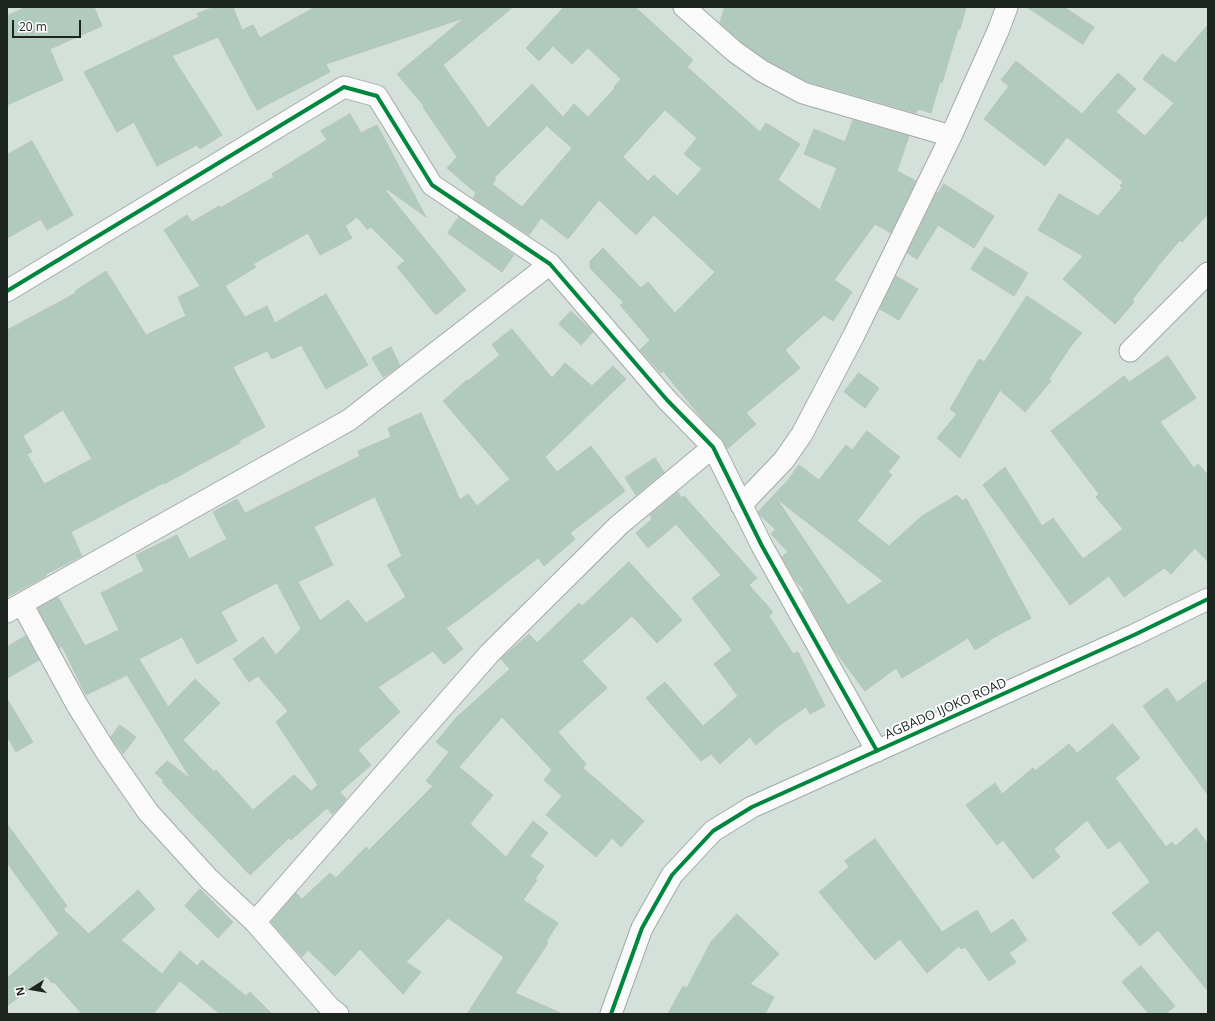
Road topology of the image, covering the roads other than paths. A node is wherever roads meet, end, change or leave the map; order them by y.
1 (684, 7) edge
2 (1007, 7) edge
3 (951, 136) junction
4 (550, 264) junction
5 (1208, 273) edge
6 (7, 291) edge
7 (1130, 351) dead end
8 (714, 447) junction
9 (741, 505) junction
10 (1208, 599) edge
11 (15, 608) edge
12 (877, 751) junction
13 (255, 922) junction
14 (331, 1012) edge
15 (611, 1014) edge

1 - 3 street
2 - 3 street
3 - 9 street
4 - 6 street
4 - 8 street
4 - 11 street
5 - 7 street
8 - 9 street
8 - 13 street
9 - 12 street
10 - 12 street, AGBADO IJOKO ROAD
11 - 13 street
12 - 15 street, AGBADO IJOKO ROAD
13 - 14 street

